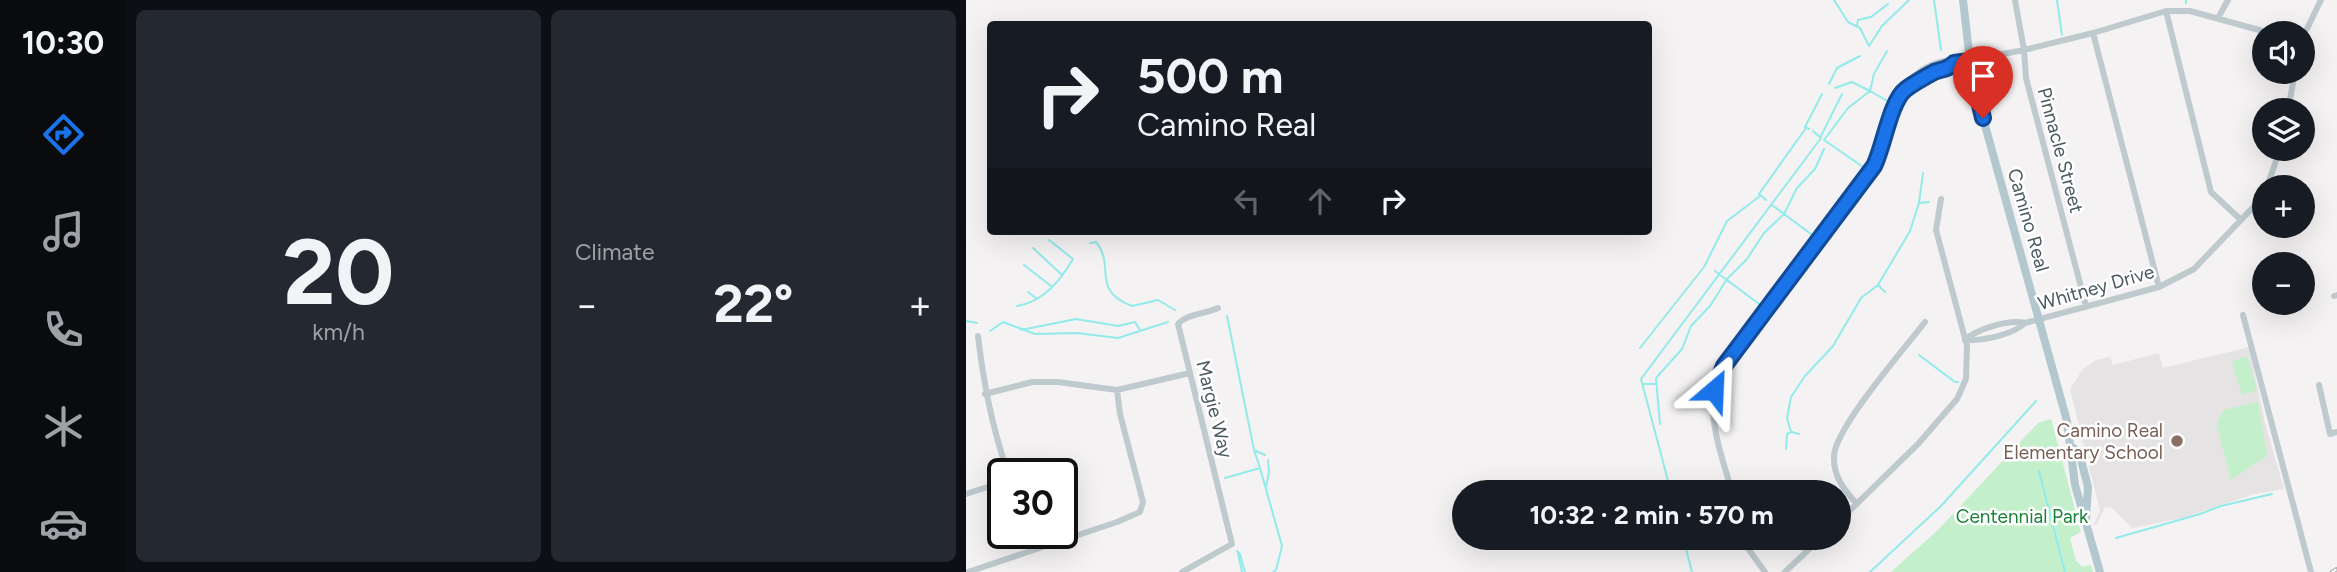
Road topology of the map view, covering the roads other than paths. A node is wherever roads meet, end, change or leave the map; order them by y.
1 (1963, 0) edge
2 (2015, 0) edge
3 (2228, 0) edge
4 (2321, 0) edge
5 (2166, 11) junction
6 (2218, 18) junction
7 (2311, 21) edge
8 (2252, 28) edge
9 (2093, 33) junction
10 (2024, 50) junction
11 (1970, 61) junction
12 (1954, 63) junction
13 (1919, 71) junction
14 (1925, 77) junction
15 (1907, 88) junction
16 (1941, 199) dead end
17 (2252, 208) edge
18 (2240, 219) junction
19 (2160, 288) junction
20 (2086, 306) junction
21 (1218, 308) dead end
22 (2243, 314) dead end
23 (2040, 319) junction
24 (1925, 321) dead end
25 (2025, 323) junction
26 (2004, 324) junction
27 (2006, 332) junction
28 (978, 336) dead end
29 (1965, 340) junction
30 (1190, 373) junction
31 (2319, 385) dead end
32 (1118, 390) junction
33 (985, 394) junction
34 (2337, 432) edge
35 (1003, 458) edge
36 (1729, 480) edge
37 (987, 487) edge
38 (966, 494) edge
39 (1857, 504) junction
40 (1851, 510) edge
41 (1749, 550) edge
42 (1808, 550) edge
43 (968, 572) edge
44 (1182, 572) edge
45 (1765, 572) edge
46 (1785, 572) edge
47 (2099, 572) edge
48 (2311, 572) edge

1 - 11 main road, Camino Real
2 - 10 street, Pinnacle Street
3 - 6 street
4 - 7 street
5 - 6 street
5 - 9 street
5 - 18 street
6 - 8 street
9 - 10 street
9 - 19 street
10 - 11 street
10 - 20 street, Pinnacle Street
11 - 12 street
11 - 23 main road, Camino Real
12 - 13 street
12 - 14 street
13 - 14 street
13 - 15 street
14 - 15 street
15 - 36 street
16 - 29 street
17 - 18 street, Whitney Drive
18 - 19 street, Whitney Drive
19 - 20 street, Whitney Drive
20 - 23 street, Whitney Drive
21 - 30 street, Margie Way
22 - 48 street
23 - 25 street, Whitney Drive
23 - 47 main road, Camino Real
24 - 39 street
25 - 26 street, Whitney Drive
25 - 27 street, Whitney Drive
26 - 27 street
26 - 29 street, Whitney Drive
27 - 29 street, Whitney Drive
28 - 33 street
29 - 39 street
30 - 32 street
30 - 44 street, Margie Way
31 - 34 street
32 - 33 street
32 - 43 street
33 - 35 street
37 - 38 street
39 - 40 street
41 - 45 street
42 - 46 street

